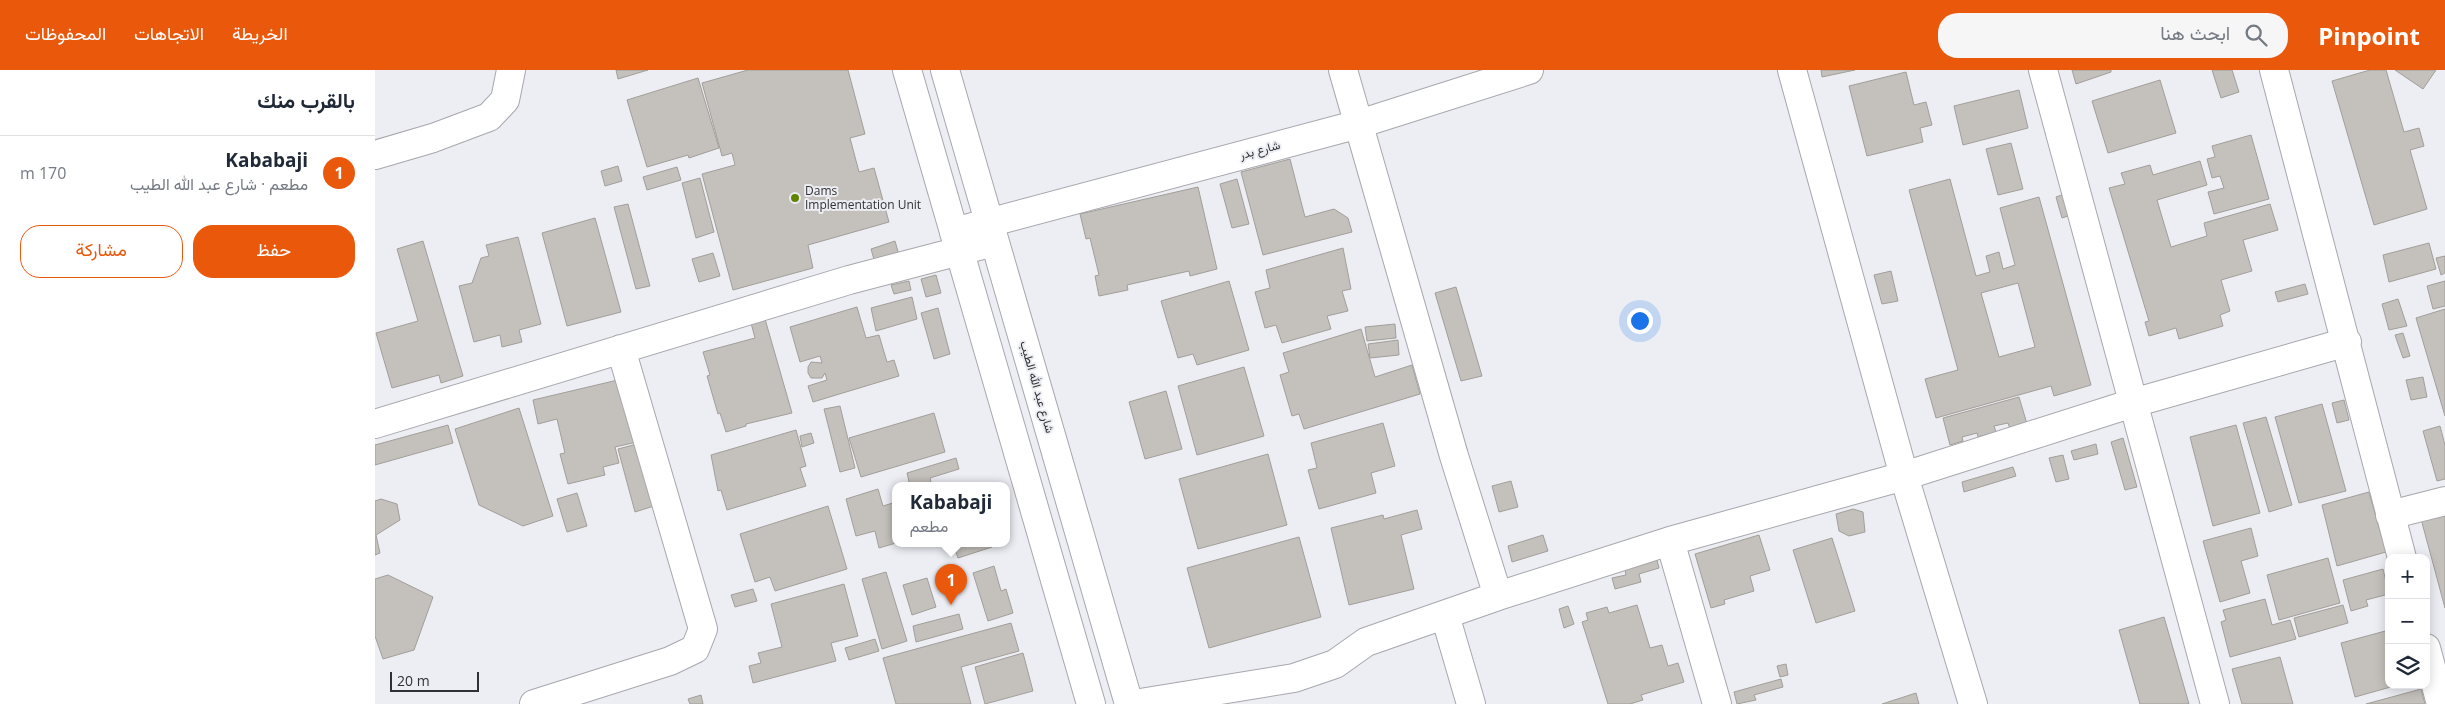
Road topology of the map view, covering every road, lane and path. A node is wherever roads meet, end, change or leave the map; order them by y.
1 (511, 70) edge
2 (907, 70) edge
3 (945, 70) edge
4 (1343, 70) edge
5 (1529, 70) edge
6 (1792, 70) edge
7 (2043, 70) edge
8 (2274, 70) edge
9 (1359, 124) junction
10 (375, 155) edge
11 (992, 232) junction
12 (956, 241) junction
13 (2347, 342) junction
14 (621, 349) junction
15 (2133, 402) junction
16 (375, 424) edge
17 (1904, 476) junction
18 (2445, 501) edge
19 (2390, 515) junction
20 (1670, 541) junction
21 (2401, 554) edge
22 (1498, 596) junction
23 (1445, 615) junction
24 (2430, 663) edge
25 (534, 704) edge
26 (1091, 704) edge
27 (1129, 704) edge
28 (1135, 704) edge
29 (1471, 704) edge
30 (1717, 704) edge
31 (1973, 704) edge
32 (2215, 704) edge
33 (2441, 704) edge

1 - 10 street
2 - 12 street
3 - 11 street, شارع عبد الله الطيب
4 - 9 street
5 - 9 street, شارع بدر
6 - 17 street
7 - 15 street
8 - 13 street
9 - 11 street, شارع بدر
9 - 22 street
11 - 12 street, شارع بدر
11 - 27 street, شارع عبد الله الطيب
12 - 14 street, شارع بدر
12 - 26 street
13 - 15 street
13 - 19 street
14 - 16 street, شارع بدر
14 - 25 street
15 - 17 street
15 - 32 street
17 - 20 street
17 - 31 street
18 - 19 street
19 - 21 street
20 - 22 street
20 - 30 street
22 - 23 street
23 - 28 street
23 - 29 street
24 - 33 street

